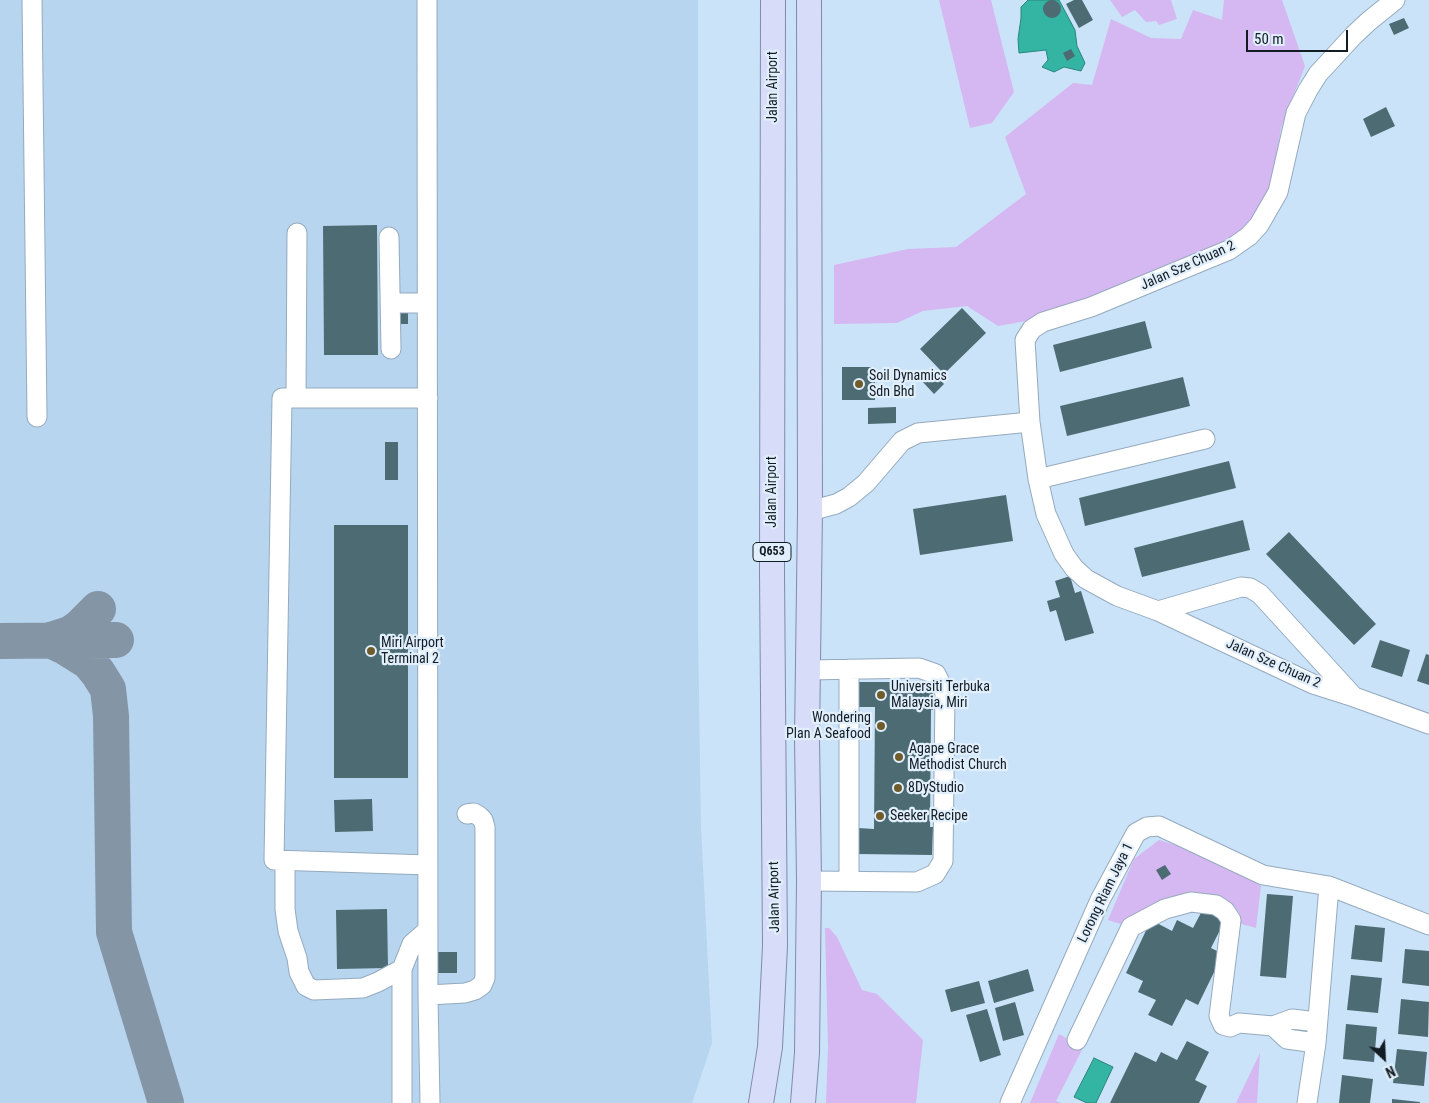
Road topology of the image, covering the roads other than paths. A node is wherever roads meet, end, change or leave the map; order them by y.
1 (32, 0) edge
2 (426, 0) edge
3 (773, 0) edge
4 (809, 0) edge
5 (1395, 0) edge
6 (296, 233) dead end
7 (389, 237) dead end
8 (390, 303) junction
9 (427, 304) junction
10 (391, 349) dead end
11 (296, 398) junction
12 (428, 398) junction
13 (37, 417) dead end
14 (1030, 422) junction
15 (1205, 439) dead end
16 (1038, 479) junction
17 (810, 511) junction
18 (772, 572) junction
19 (1158, 611) junction
20 (848, 669) junction
21 (808, 670) junction
22 (1354, 697) junction
23 (1429, 724) edge
24 (468, 814) dead end
25 (285, 861) junction
26 (428, 865) junction
27 (809, 880) junction
28 (849, 881) junction
29 (1329, 886) junction
30 (1429, 925) edge
31 (428, 930) junction
32 (402, 968) junction
33 (428, 995) junction
34 (1317, 1022) junction
35 (1273, 1026) junction
36 (1077, 1040) dead end
37 (1316, 1043) junction
38 (402, 1103) edge
39 (430, 1103) edge
40 (761, 1103) edge
41 (802, 1103) edge
42 (1010, 1103) edge
43 (1307, 1103) edge

1 - 13 street
2 - 9 street
3 - 18 main road, Jalan Airport / Q653
4 - 17 main road, Q653
5 - 14 street, Jalan Sze Chuan 2
6 - 11 street
7 - 8 street
8 - 9 street
8 - 10 street
9 - 12 street
11 - 12 street
11 - 25 street
12 - 26 street
14 - 16 street, Jalan Sze Chuan 2
14 - 17 street
15 - 16 street
16 - 19 street, Jalan Sze Chuan 2
17 - 18 main road
17 - 21 main road, Q653
18 - 40 main road, Jalan Airport / Q653
19 - 22 street, Jalan Sze Chuan 2
19 - 22 street
20 - 21 street
20 - 28 street
20 - 28 street
21 - 27 main road, Q653
22 - 23 street, Jalan Sze Chuan 2
24 - 33 street
25 - 26 street
25 - 32 street
26 - 31 street
27 - 28 street
27 - 41 main road, Q653
29 - 30 street, Lorong Riam Jaya 1
29 - 34 street
29 - 42 street, Lorong Riam Jaya 1
31 - 32 street
31 - 33 street
32 - 38 street
33 - 39 street
34 - 35 street
34 - 37 street
35 - 36 street
35 - 37 street
37 - 43 street

